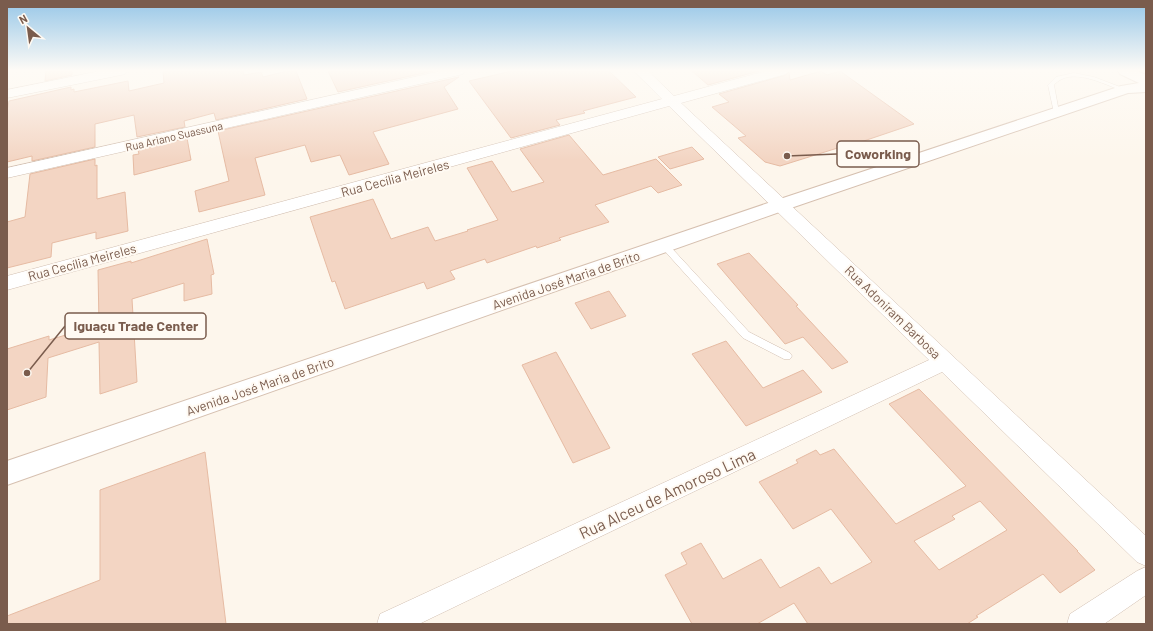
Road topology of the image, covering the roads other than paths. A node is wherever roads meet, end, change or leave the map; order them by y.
1 (329, 100) edge
2 (678, 100) edge
3 (1054, 100) edge
4 (1087, 100) edge
5 (673, 102) junction
6 (1056, 112) junction
7 (7, 173) edge
8 (781, 205) junction
9 (665, 246) junction
10 (7, 283) edge
11 (787, 356) dead end
12 (944, 362) junction
13 (7, 473) edge
14 (1146, 553) edge
15 (1146, 580) edge
16 (390, 624) edge
17 (1080, 624) edge

1 - 7 street, Rua Ariano Suassuna
2 - 5 street, Rua Cecília Meireles
3 - 6 lane
4 - 6 main road, Avenida José Maria de Brito
5 - 8 street, Rua Adoniram Barbosa
5 - 10 street, Rua Cecília Meireles
6 - 8 main road, Avenida José Maria de Brito
8 - 9 main road, Avenida José Maria de Brito
8 - 12 street, Rua Adoniram Barbosa
9 - 11 lane
9 - 13 main road, Avenida José Maria de Brito
12 - 14 street, Rua Adoniram Barbosa
12 - 16 street, Rua Alceu de Amoroso Lima
15 - 17 street

